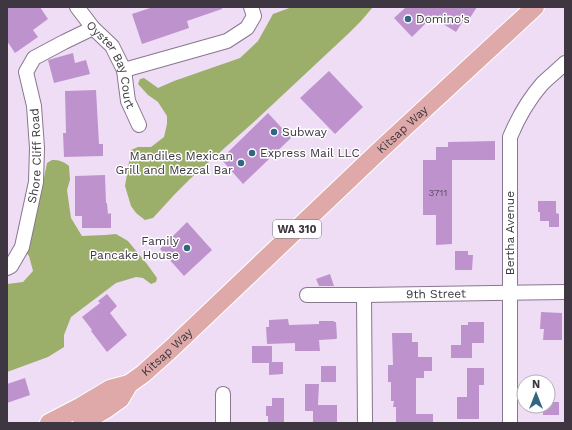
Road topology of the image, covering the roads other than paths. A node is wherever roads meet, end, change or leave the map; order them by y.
1 (77, 7) edge
2 (251, 7) edge
3 (535, 7) edge
4 (93, 28) junction
5 (565, 63) edge
6 (124, 70) junction
7 (138, 125) dead end
8 (7, 268) edge
9 (565, 292) edge
10 (510, 293) junction
11 (306, 295) dead end
12 (364, 295) junction
13 (129, 384) junction
14 (223, 394) dead end
15 (49, 423) edge
16 (82, 423) edge
17 (223, 423) edge
18 (365, 423) edge
19 (510, 423) edge

1 - 4 street, Oyster Bay Court
2 - 6 street
3 - 13 main road, Kitsap Way / WA 310
4 - 6 street, Oyster Bay Court
4 - 8 street, Shore Cliff Road
5 - 10 street, Bertha Avenue
6 - 7 street, Oyster Bay Court
9 - 10 street, 9th Street
10 - 12 street, 9th Street
10 - 19 street, Bertha Avenue
11 - 12 street, 9th Street
12 - 18 street
13 - 15 main road, Kitsap Way / WA 310
13 - 16 main road, Kitsap Way / WA 310
14 - 17 street

